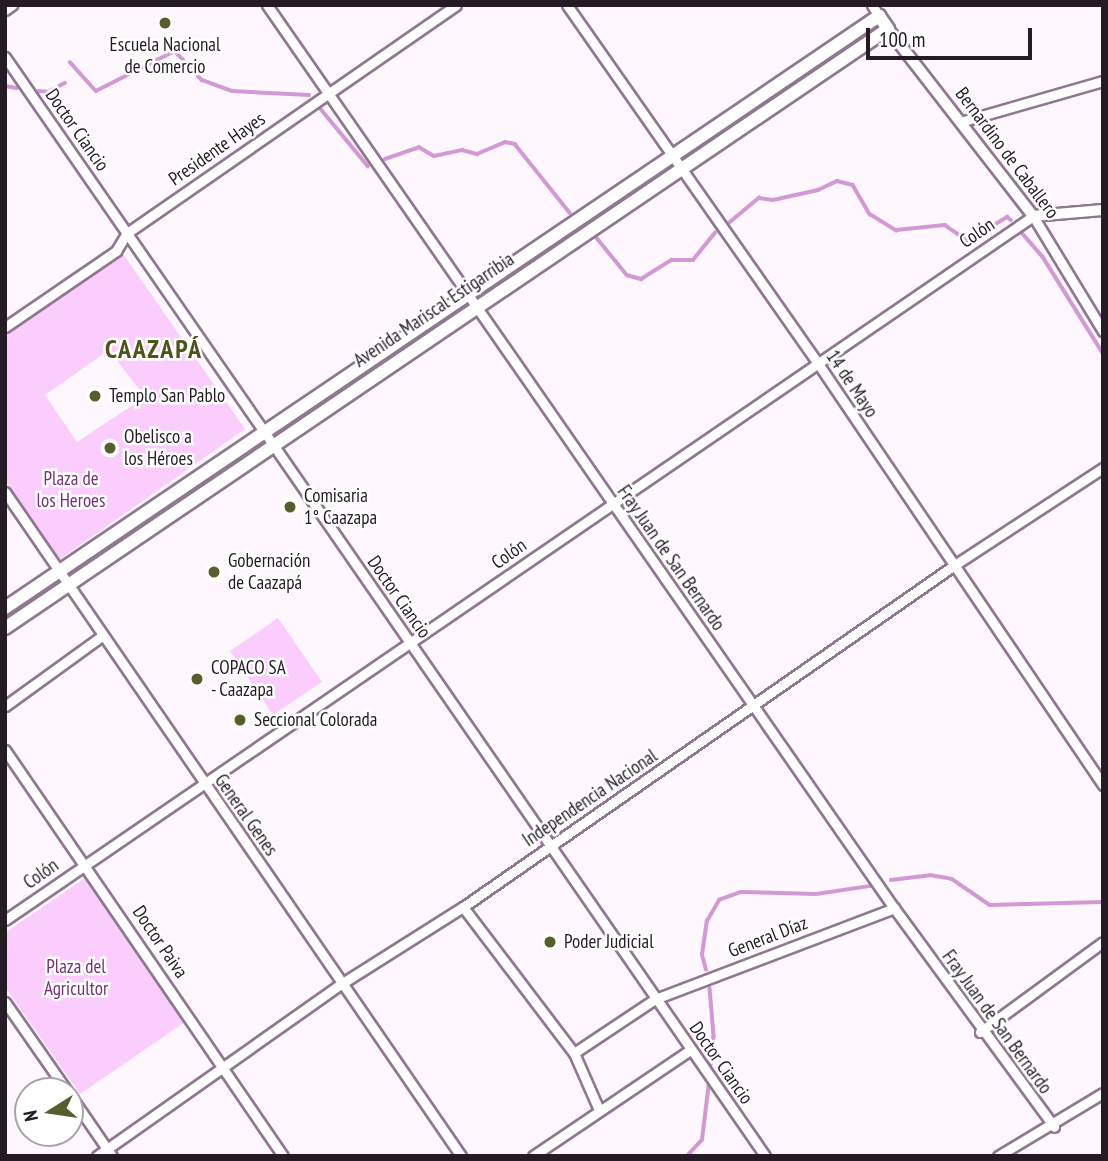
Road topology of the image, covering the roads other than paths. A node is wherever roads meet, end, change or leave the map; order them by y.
1 (12, 5) edge
2 (267, 5) edge
3 (456, 5) edge
4 (567, 5) edge
5 (5, 10) edge
6 (875, 11) edge
7 (888, 29) junction
8 (5, 57) edge
9 (1103, 81) edge
10 (328, 93) junction
11 (960, 122) junction
12 (672, 155) junction
13 (680, 167) junction
14 (1103, 210) edge
15 (1033, 216) junction
16 (127, 233) junction
17 (466, 293) junction
18 (476, 305) junction
19 (5, 327) edge
20 (1103, 331) edge
21 (817, 362) junction
22 (262, 429) junction
23 (273, 444) junction
24 (1103, 468) edge
25 (5, 492) edge
26 (612, 505) junction
27 (953, 566) junction
28 (59, 570) junction
29 (69, 584) junction
30 (5, 608) edge
31 (5, 628) edge
32 (103, 635) junction
33 (410, 644) junction
34 (5, 706) edge
35 (755, 706) junction
36 (5, 750) edge
37 (203, 783) junction
38 (1103, 785) edge
39 (551, 846) junction
40 (86, 864) junction
41 (463, 907) junction
42 (894, 908) junction
43 (5, 920) edge
44 (1103, 942) edge
45 (341, 984) junction
46 (655, 999) junction
47 (5, 1002) edge
48 (980, 1031) junction
49 (690, 1050) junction
50 (574, 1053) junction
51 (224, 1068) junction
52 (58, 1077) edge
53 (1103, 1093) edge
54 (599, 1110) junction
55 (84, 1115) edge
56 (1054, 1127) junction
57 (109, 1152) edge
58 (97, 1156) edge
59 (283, 1156) edge
60 (461, 1156) edge
61 (533, 1156) edge
62 (765, 1156) edge
63 (998, 1156) edge

1 - 5 street
2 - 10 street, Fray Juan de San Bernardo
3 - 10 street, Presidente Hayes
4 - 12 street, 14 de Mayo
6 - 7 main road, Bernardino de Caballero
6 - 12 main road, Avenida Mariscal Estigarribia
7 - 11 street, Bernardino de Caballero
7 - 13 main road, Avenida Mariscal Estigarribia
8 - 16 street, Doctor Ciancio
9 - 11 street
10 - 16 street, Presidente Hayes
10 - 17 street, Fray Juan de San Bernardo
11 - 15 street, Bernardino de Caballero
12 - 13 street, 14 de Mayo
12 - 17 main road, Avenida Mariscal Estigarribia
13 - 18 main road, Avenida Mariscal Estigarribia
13 - 21 street, 14 de Mayo
14 - 15 street
15 - 20 street, Bernardino de Caballero
15 - 21 street, Colón
16 - 19 street, Presidente Hayes
16 - 22 street, Doctor Ciancio
17 - 18 street, Fray Juan de San Bernardo
17 - 22 main road, Avenida Mariscal Estigarribia
18 - 23 main road, Avenida Mariscal Estigarribia
18 - 26 street, Fray Juan de San Bernardo
21 - 26 street, Colón
21 - 27 street, 14 de Mayo
22 - 23 street, Doctor Ciancio
22 - 28 main road, Avenida Mariscal Estigarribia
23 - 29 main road, Avenida Mariscal Estigarribia
23 - 33 street, Doctor Ciancio
24 - 27 street, Independencia Nacional
25 - 28 street, General Genes
26 - 33 street, Colón
26 - 35 street, Fray Juan de San Bernardo
27 - 35 street, Independencia Nacional
27 - 38 street, 14 de Mayo
28 - 29 street, General Genes
28 - 30 main road, Avenida Mariscal Estigarribia
29 - 31 main road, Avenida Mariscal Estigarribia
29 - 32 street, General Genes
32 - 34 street
32 - 37 street, General Genes
33 - 37 street, Colón
33 - 39 street, Doctor Ciancio
35 - 39 street, Independencia Nacional
35 - 42 street, Fray Juan de San Bernardo
36 - 40 street, Doctor Paiva
37 - 40 street, Colón
37 - 45 street, General Genes
39 - 41 street, Independencia Nacional
39 - 46 street, Doctor Ciancio
40 - 43 street, Colón
40 - 51 street, Doctor Paiva
41 - 45 street, Independencia Nacional
41 - 50 street
42 - 46 street, General Díaz
42 - 48 street, Fray Juan de San Bernardo
44 - 48 street
45 - 51 street, Independencia Nacional
45 - 60 street, General Genes
46 - 49 street, Doctor Ciancio
46 - 50 street, General Díaz
47 - 52 street
48 - 56 street, Fray Juan de San Bernardo
49 - 54 street
49 - 62 street, Doctor Ciancio
50 - 54 street
51 - 57 street, Independencia Nacional
51 - 59 street, Doctor Paiva
53 - 56 street
54 - 61 street
55 - 57 street
56 - 63 street
57 - 58 street, Independencia Nacional

